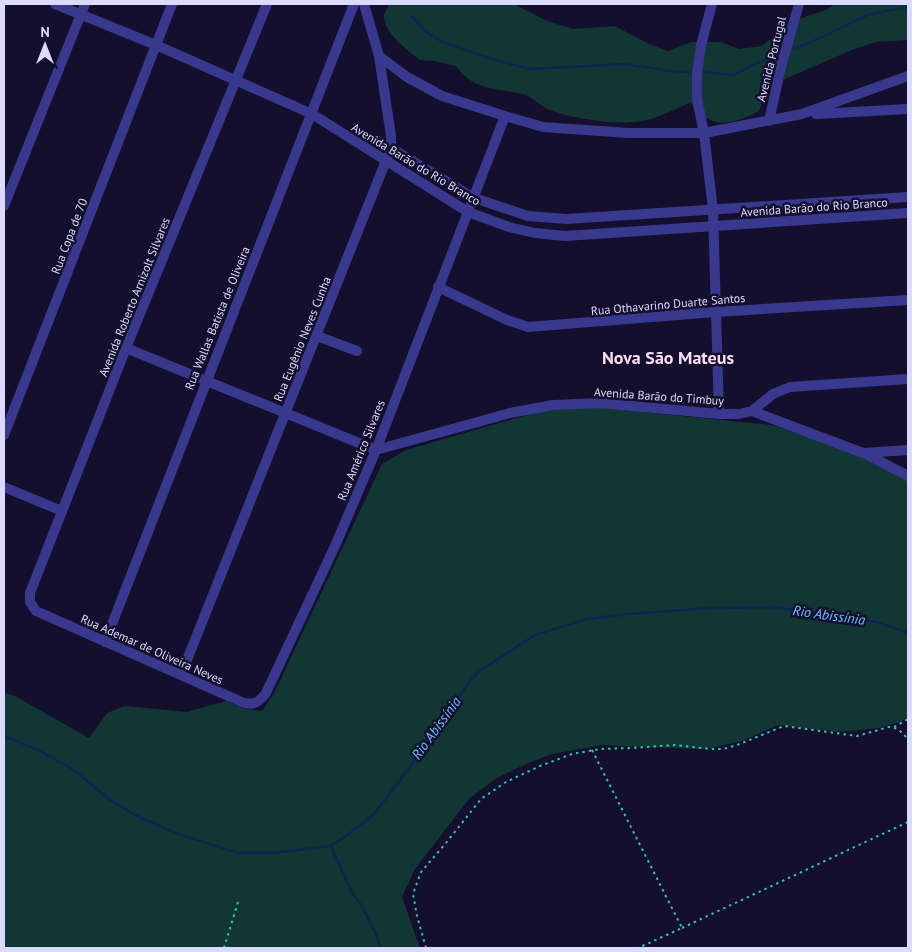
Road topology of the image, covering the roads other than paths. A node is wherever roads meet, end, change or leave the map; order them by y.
1 (56, 4) edge
2 (85, 4) edge
3 (172, 4) edge
4 (267, 4) edge
5 (354, 4) edge
6 (364, 4) edge
7 (712, 4) edge
8 (798, 4) edge
9 (81, 15) junction
10 (156, 45) junction
11 (379, 56) junction
12 (908, 76) edge
13 (235, 79) junction
14 (908, 109) edge
15 (312, 114) junction
16 (802, 114) junction
17 (505, 116) junction
18 (769, 120) junction
19 (704, 133) junction
20 (391, 148) junction
21 (386, 161) junction
22 (908, 197) edge
23 (474, 198) junction
24 (4, 206) edge
25 (713, 210) junction
26 (468, 212) junction
27 (908, 213) edge
28 (566, 219) junction
29 (713, 227) junction
30 (564, 236) junction
31 (438, 286) junction
32 (908, 300) edge
33 (715, 312) junction
34 (317, 336) junction
35 (126, 348) junction
36 (357, 351) dead end
37 (908, 379) edge
38 (206, 380) junction
39 (752, 412) junction
40 (286, 414) junction
41 (719, 414) junction
42 (4, 435) edge
43 (376, 450) junction
44 (908, 450) edge
45 (864, 453) junction
46 (908, 476) edge
47 (4, 488) edge
48 (62, 511) junction
49 (30, 602) joint
50 (105, 642) junction
51 (181, 675) junction
52 (266, 693) joint

1 - 9 street, Avenida Barão do Rio Branco
2 - 9 street
3 - 10 street, Rua Copa de 70
4 - 13 street, Avenida Roberto Arnizolt Silvares
5 - 15 street, Rua Wallas Batista de Oliveira
6 - 11 street, Rua Eugênio Neves Cunha
7 - 19 street
8 - 18 street, Avenida Portugal
9 - 10 street, Avenida Barão do Rio Branco
9 - 24 street
10 - 13 street, Avenida Barão do Rio Branco
10 - 42 street, Rua Copa de 70
11 - 17 street
11 - 20 street, Rua Eugênio Neves Cunha
12 - 16 street
13 - 15 street, Avenida Barão do Rio Branco
13 - 35 street, Avenida Roberto Arnizolt Silvares
14 - 16 street
15 - 21 street, Avenida Barão do Rio Branco
15 - 38 street, Rua Wallas Batista de Oliveira
16 - 18 street
17 - 19 street
17 - 23 street, Rua Américo Silvares
18 - 19 street
19 - 25 street
20 - 21 street, Rua Eugênio Neves Cunha
20 - 23 street, Avenida Barão do Rio Branco
21 - 26 street, Avenida Barão do Rio Branco
21 - 34 street, Rua Eugênio Neves Cunha
22 - 25 street, Avenida Barão do Rio Branco
23 - 26 street, Rua Américo Silvares
23 - 28 street, Avenida Barão do Rio Branco
25 - 28 street, Avenida Barão do Rio Branco
25 - 29 street
26 - 30 street, Avenida Barão do Rio Branco
26 - 31 street, Rua Américo Silvares
27 - 29 street, Avenida Barão do Rio Branco
28 - 30 street
29 - 30 street, Avenida Barão do Rio Branco
29 - 33 street
31 - 33 street, Rua Othavarino Duarte Santos
31 - 43 street, Rua Américo Silvares
32 - 33 street, Rua Othavarino Duarte Santos
33 - 41 street
34 - 36 street
34 - 40 street, Rua Eugênio Neves Cunha
35 - 38 street
35 - 48 street, Avenida Roberto Arnizolt Silvares
37 - 39 street
38 - 40 street
38 - 50 street, Rua Wallas Batista de Oliveira
39 - 41 street, Avenida Barão do Timbuy
39 - 45 street, Avenida Barão do Timbuy
40 - 43 street
40 - 51 street, Rua Eugênio Neves Cunha
41 - 43 street, Avenida Barão do Timbuy
43 - 52 street, Rua Américo Silvares
44 - 45 street, Avenida Barão do Timbuy
45 - 46 street
47 - 48 street
48 - 49 street, Avenida Roberto Arnizolt Silvares
49 - 50 street, Rua Ademar de Oliveira Neves
50 - 51 street, Rua Ademar de Oliveira Neves
51 - 52 street, Rua Ademar de Oliveira Neves

